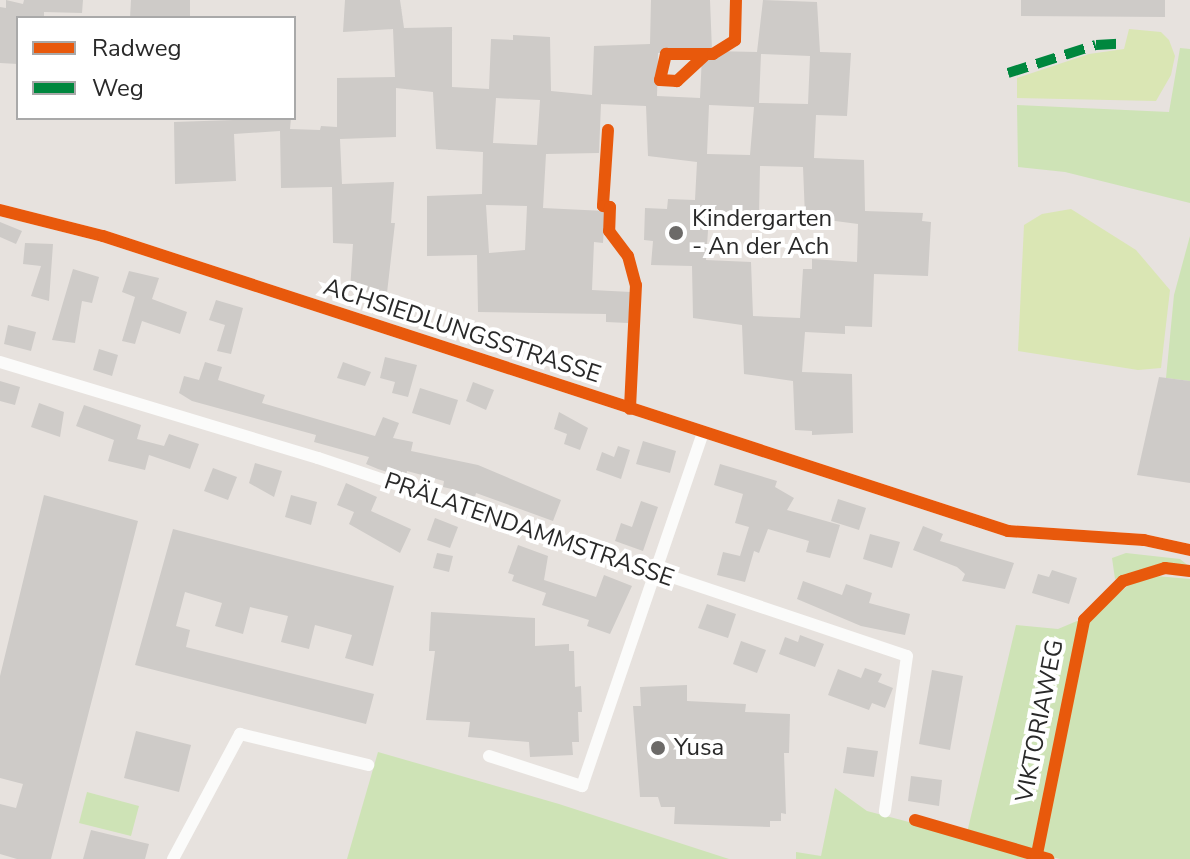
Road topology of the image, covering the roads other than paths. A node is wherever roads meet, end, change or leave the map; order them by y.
1 (0, 210) edge
2 (0, 362) edge
3 (703, 433) junction
4 (1190, 550) edge
5 (655, 575) junction
6 (489, 756) dead end
7 (368, 765) dead end
8 (885, 811) dead end
9 (173, 859) edge

1 - 3 street, ACHSIEDLUNGSSTRASSE
2 - 5 street, PRÄLATENDAMMSTRASSE
3 - 4 street, ACHSIEDLUNGSSTRASSE
3 - 5 street
5 - 6 street
5 - 8 street, PRÄLATENDAMMSTRASSE
7 - 9 street

